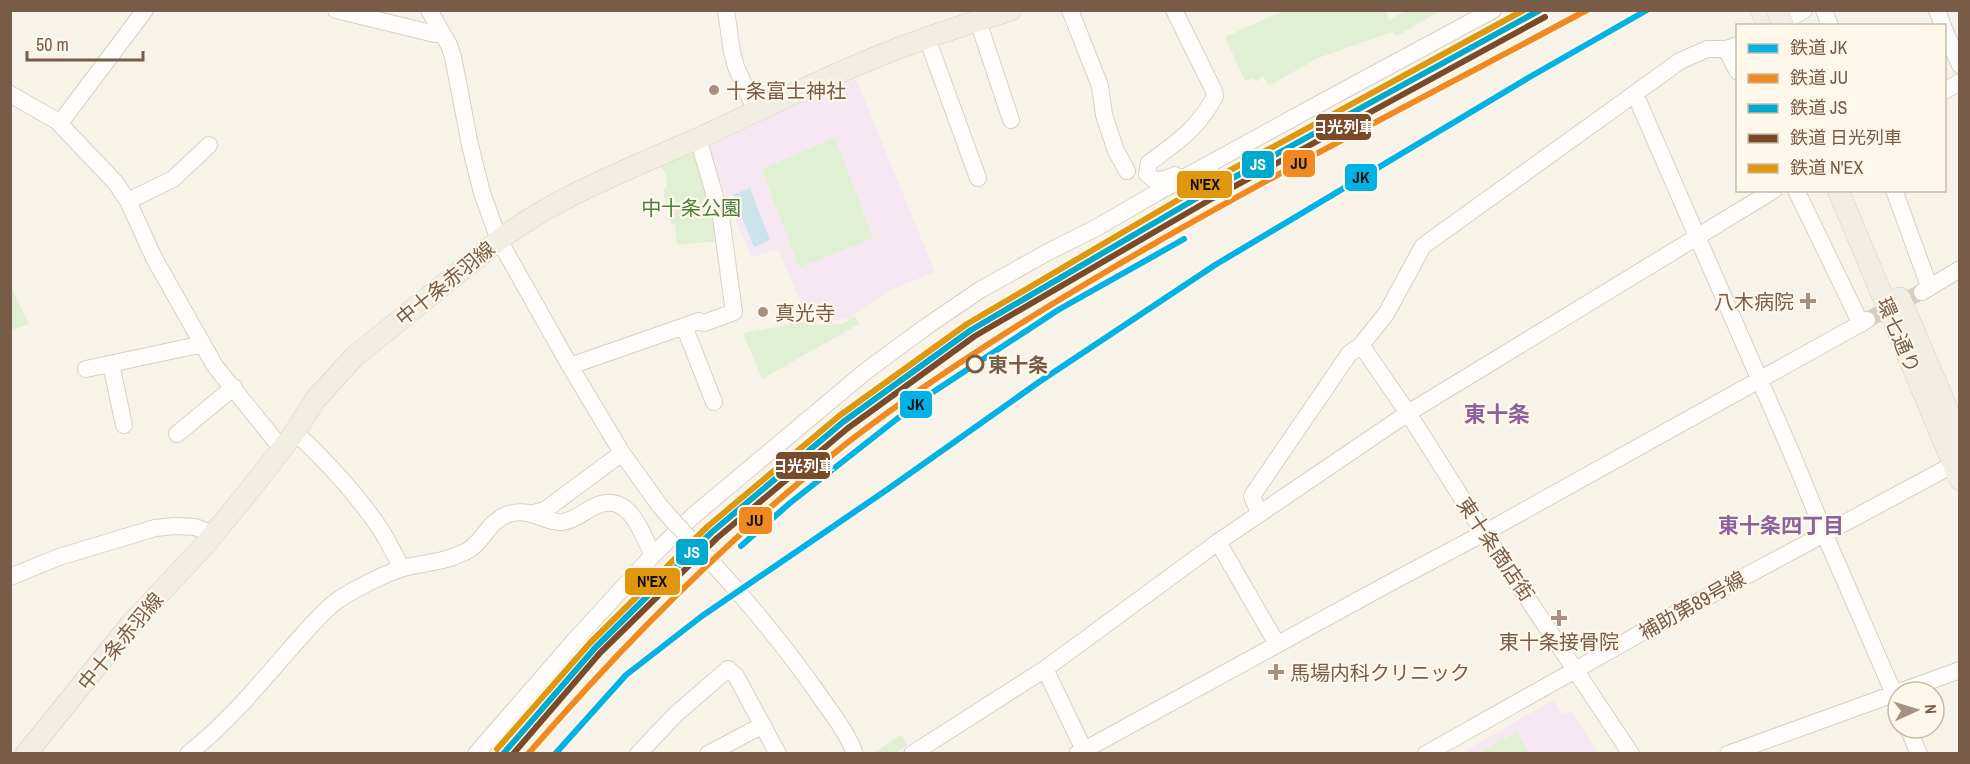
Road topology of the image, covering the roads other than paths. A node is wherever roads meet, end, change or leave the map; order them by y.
1 (145, 10) edge
2 (336, 10) edge
3 (429, 10) edge
4 (726, 10) edge
5 (1011, 10) edge
6 (1070, 10) edge
7 (1174, 10) edge
8 (1493, 10) edge
9 (1804, 10) edge
10 (1937, 10) edge
11 (973, 18) edge
12 (1780, 24) edge
13 (1943, 24) edge
14 (1946, 32) edge
15 (442, 34) junction
16 (927, 39) junction
17 (1732, 47) edge
18 (1959, 65) edge
19 (1736, 67) edge
20 (1959, 82) edge
21 (1946, 90) edge
22 (10, 94) edge
23 (1635, 94) junction
24 (756, 111) junction
25 (1011, 120) dead end
26 (60, 123) junction
27 (698, 138) junction
28 (209, 145) dead end
29 (1197, 170) junction
30 (1127, 171) dead end
31 (978, 178) dead end
32 (1771, 192) edge
33 (1797, 192) edge
34 (1839, 192) edge
35 (1855, 192) edge
36 (1895, 192) edge
37 (128, 201) junction
38 (1697, 237) junction
39 (498, 240) junction
40 (1959, 268) edge
41 (684, 326) junction
42 (204, 344) junction
43 (1361, 345) junction
44 (111, 364) junction
45 (570, 366) junction
46 (86, 369) dead end
47 (1759, 380) junction
48 (234, 387) junction
49 (714, 402) dead end
50 (1408, 413) junction
51 (124, 425) dead end
52 (295, 432) junction
53 (177, 434) dead end
54 (1959, 439) edge
55 (282, 449) junction
56 (622, 453) junction
57 (1957, 469) edge
58 (534, 513) junction
59 (1259, 513) junction
60 (1484, 533) junction
61 (1825, 533) junction
62 (214, 534) junction
63 (1218, 542) junction
64 (653, 555) junction
65 (402, 568) junction
66 (10, 577) edge
67 (1277, 644) junction
68 (1045, 669) junction
69 (1576, 670) junction
70 (1959, 670) edge
71 (1888, 680) edge
72 (1936, 680) edge
73 (1886, 701) edge
74 (763, 725) junction
75 (1082, 752) edge
76 (26, 753) edge
77 (188, 753) edge
78 (476, 753) edge
79 (638, 753) edge
80 (708, 753) edge
81 (778, 753) edge
82 (855, 753) edge
83 (912, 753) edge
84 (1426, 753) edge
85 (1631, 753) edge
86 (1728, 753) edge

1 - 26 street
2 - 15 street
3 - 15 street
4 - 24 street
5 - 11 main road, 中十条赤羽線
6 - 30 street
7 - 29 street
8 - 29 street
9 - 12 street
10 - 13 street
11 - 16 main road, 中十条赤羽線
11 - 25 street
14 - 18 street
15 - 39 street
16 - 24 main road, 中十条赤羽線
16 - 31 street
17 - 19 street
17 - 23 street
20 - 21 street
22 - 26 street
23 - 38 street
23 - 43 street
24 - 27 main road, 中十条赤羽線
26 - 37 street
27 - 39 main road, 中十条赤羽線
27 - 41 street
28 - 37 street
29 - 64 street
32 - 38 street
33 - 47 street
34 - 57 main road, 環七通り
35 - 54 main road, 環七通り
36 - 40 street
37 - 42 street
38 - 47 street
38 - 50 street
39 - 45 street
39 - 52 main road, 中十条赤羽線
41 - 45 street
41 - 49 street
42 - 44 street
42 - 48 street
43 - 50 street, 東十条商店街
43 - 59 street
44 - 46 street
44 - 51 street
45 - 56 street
47 - 60 street
47 - 61 street
48 - 53 street
48 - 55 street
50 - 59 street
50 - 60 street, 東十条商店街
52 - 55 main road, 中十条赤羽線
52 - 65 street
55 - 62 main road, 中十条赤羽線
56 - 58 street
56 - 82 street, bridge
57 - 61 street, 補助第89号線
58 - 64 street
58 - 65 street
59 - 63 street
60 - 67 street
60 - 69 street, 東十条商店街
61 - 69 street, 補助第89号線
61 - 71 street
62 - 66 street
62 - 76 main road, 中十条赤羽線
63 - 67 street
63 - 68 street
64 - 78 street
65 - 77 street
67 - 75 street
68 - 75 street
68 - 83 street
69 - 84 street, 補助第89号線
69 - 85 street, 東十条商店街
70 - 72 street
73 - 86 street
74 - 79 street
74 - 80 street
74 - 81 street

